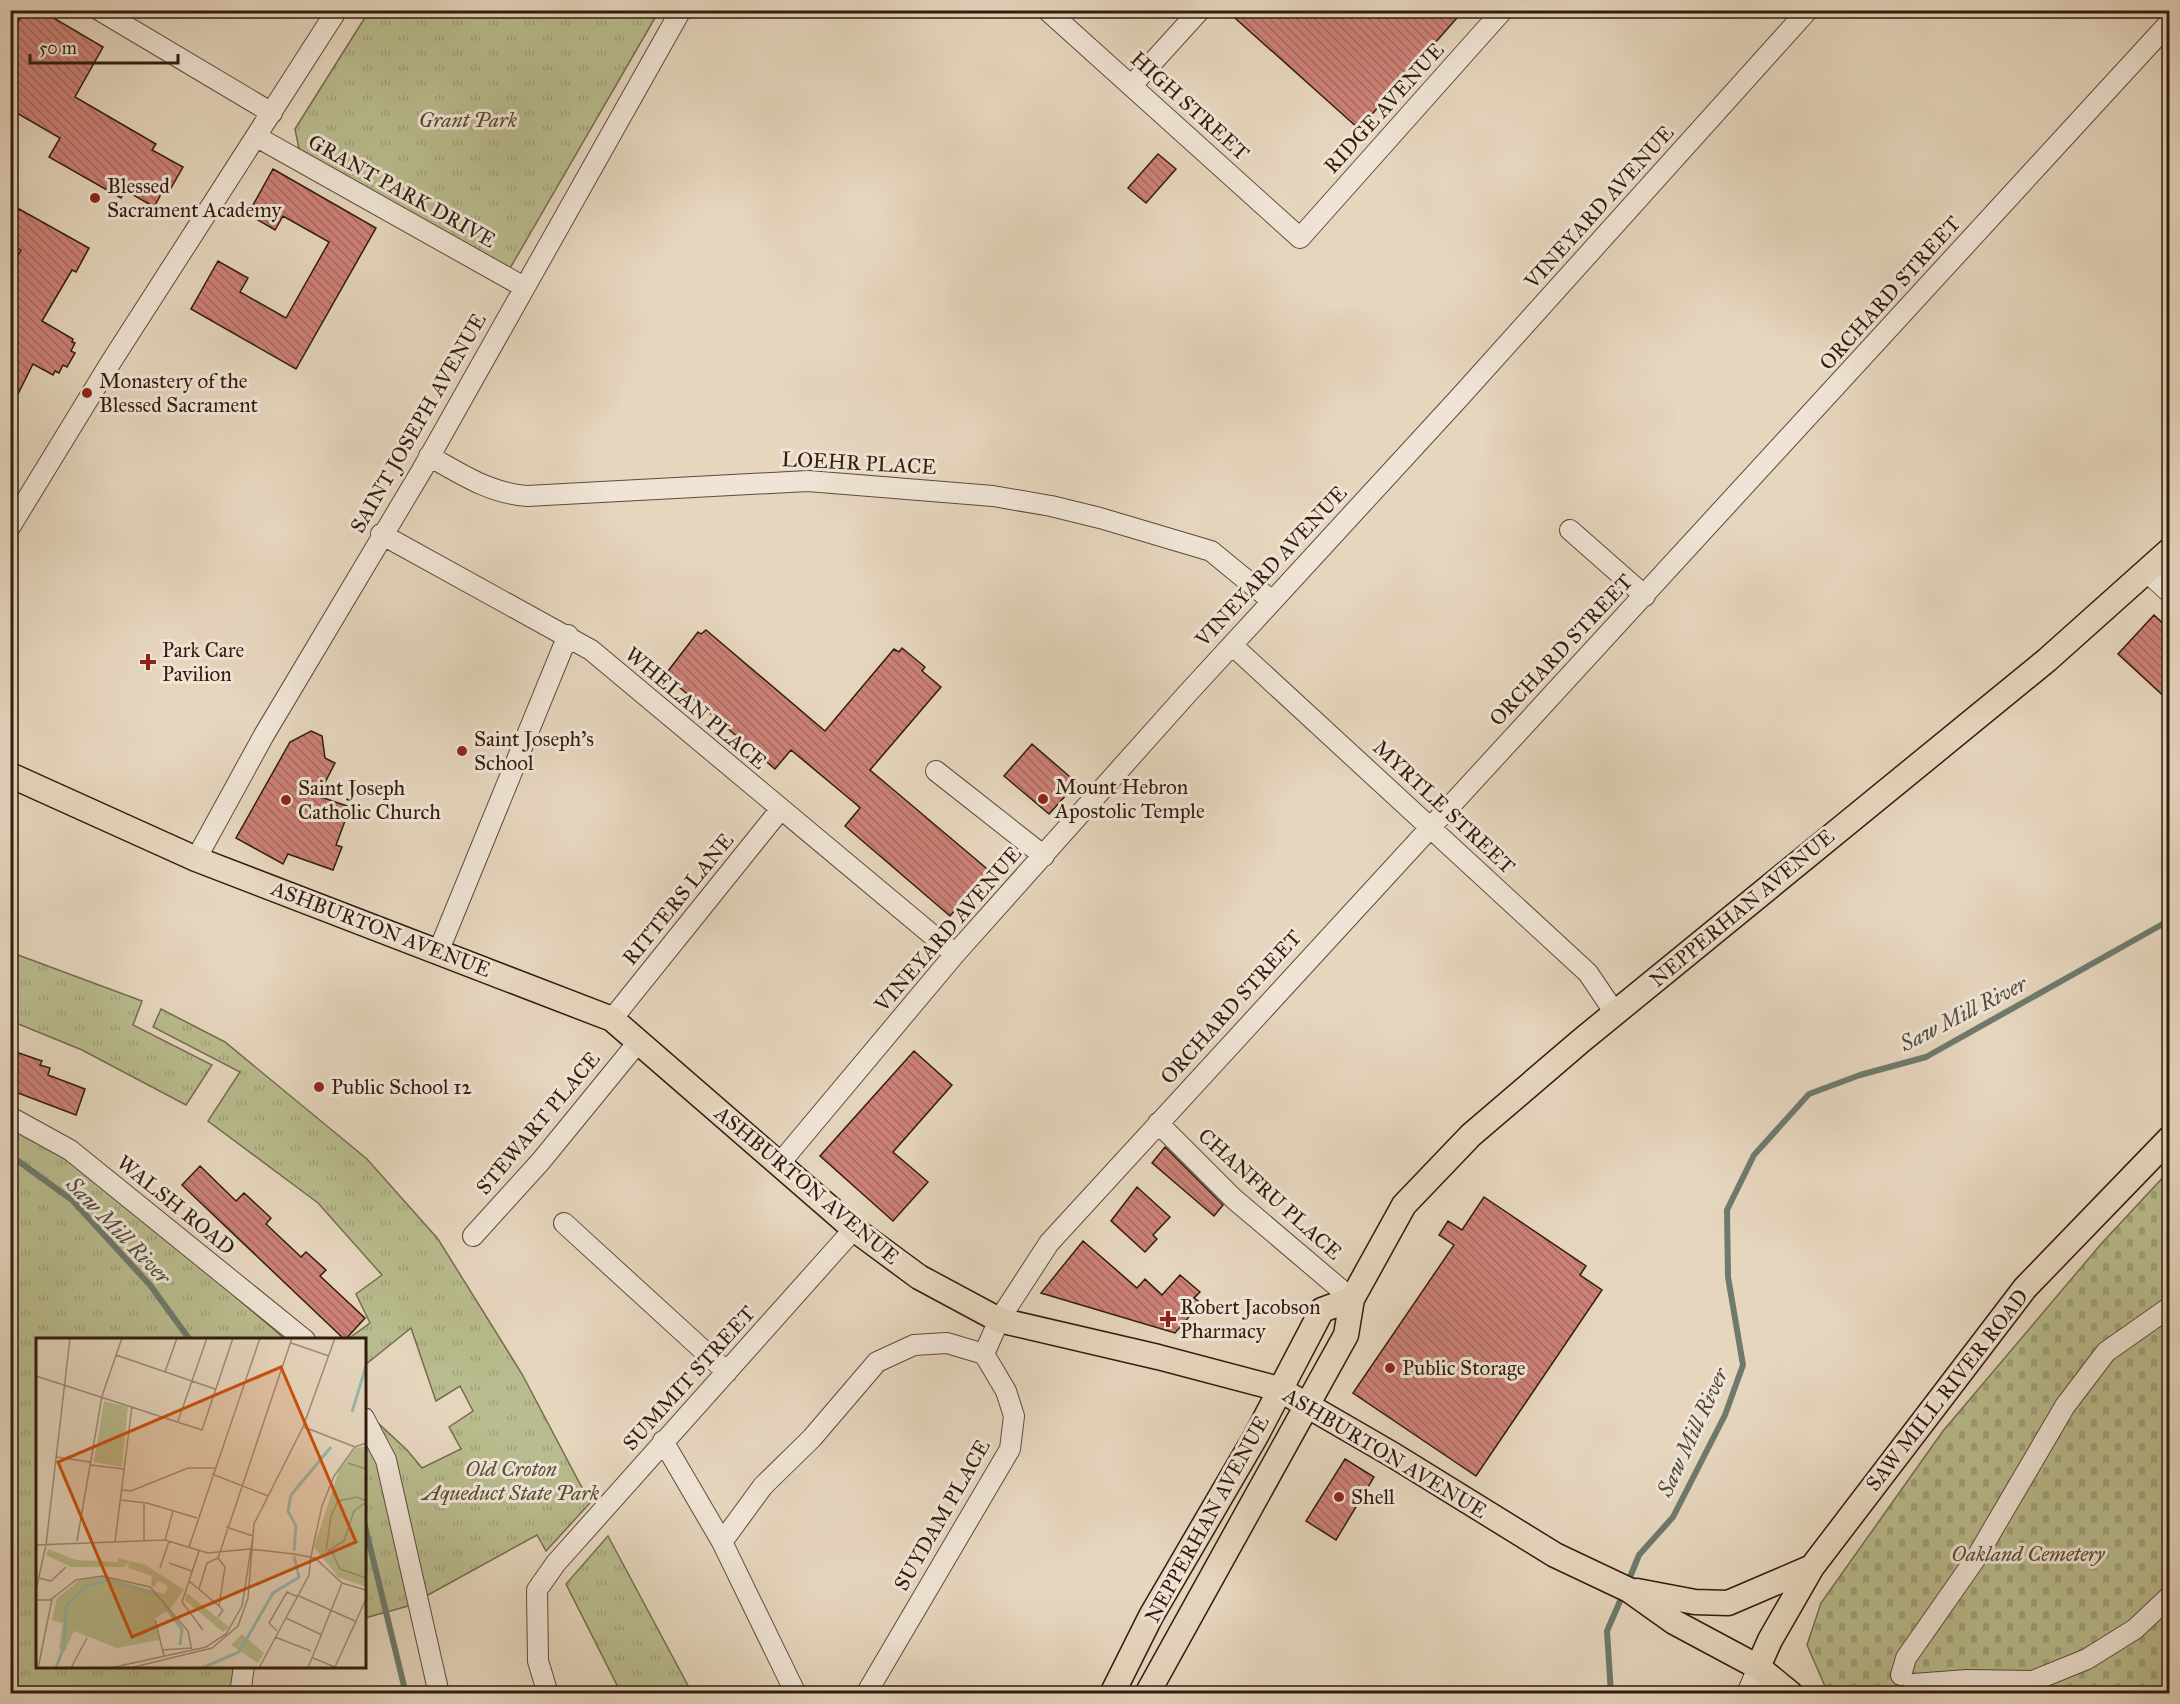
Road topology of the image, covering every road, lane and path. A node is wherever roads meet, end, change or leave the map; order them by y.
1 (99, 10) edge
2 (337, 10) edge
3 (681, 10) edge
4 (1047, 10) edge
5 (1200, 10) edge
6 (1503, 10) edge
7 (1808, 10) edge
8 (2169, 22) edge
9 (1132, 85) junction
10 (272, 113) junction
11 (257, 137) junction
12 (1300, 238) joint
13 (524, 287) junction
14 (429, 456) junction
15 (10, 526) edge
16 (1570, 530) dead end
17 (381, 534) junction
18 (2169, 550) edge
19 (2147, 572) junction
20 (2169, 593) edge
21 (1645, 596) junction
22 (1272, 601) junction
23 (568, 636) junction
24 (1232, 645) junction
25 (936, 771) dead end
26 (10, 775) edge
27 (780, 810) junction
28 (1430, 825) junction
29 (1044, 856) junction
30 (196, 859) junction
31 (439, 950) junction
32 (954, 954) junction
33 (1615, 1014) junction
34 (612, 1019) junction
35 (639, 1041) junction
36 (10, 1117) edge
37 (1158, 1123) junction
38 (2169, 1138) edge
39 (780, 1164) junction
40 (564, 1223) dead end
41 (854, 1229) junction
42 (473, 1236) dead end
43 (1352, 1299) junction
44 (2169, 1307) edge
45 (999, 1320) junction
46 (302, 1338) edge
47 (984, 1354) junction
48 (727, 1372) junction
49 (1279, 1389) junction
50 (1306, 1405) junction
51 (366, 1422) edge
52 (663, 1441) junction
53 (722, 1542) junction
54 (1812, 1567) junction
55 (1629, 1590) junction
56 (2169, 1596) edge
57 (1758, 1667) junction
58 (244, 1668) edge
59 (240, 1694) edge
60 (439, 1694) edge
61 (548, 1694) edge
62 (796, 1694) edge
63 (866, 1694) edge
64 (1112, 1694) edge
65 (1147, 1694) edge
66 (1747, 1694) edge
67 (1791, 1694) edge

1 - 10 street
2 - 10 street
3 - 13 street, SAINT JOSEPH AVENUE
4 - 9 street, HIGH STREET
5 - 9 street
6 - 12 street, RIDGE AVENUE
7 - 22 street, VINEYARD AVENUE
8 - 21 street, ORCHARD STREET
9 - 12 street, HIGH STREET
10 - 11 street
11 - 13 street, GRANT PARK DRIVE
11 - 15 street
13 - 14 street, SAINT JOSEPH AVENUE
14 - 17 street, SAINT JOSEPH AVENUE
14 - 22 street, LOEHR PLACE
16 - 21 street
17 - 23 street, WHELAN PLACE
17 - 30 street, SAINT JOSEPH AVENUE
18 - 19 main road, NEPPERHAN AVENUE
19 - 20 street
19 - 33 main road, NEPPERHAN AVENUE
21 - 28 street, ORCHARD STREET
22 - 24 street, VINEYARD AVENUE
23 - 27 street, WHELAN PLACE
23 - 31 street
24 - 28 street, MYRTLE STREET
24 - 29 street, VINEYARD AVENUE
25 - 29 street
26 - 30 main road, ASHBURTON AVENUE
27 - 32 street, WHELAN PLACE
27 - 34 street, RITTERS LANE
28 - 33 street, MYRTLE STREET
28 - 37 street, ORCHARD STREET
29 - 32 street, VINEYARD AVENUE
30 - 31 main road, ASHBURTON AVENUE
31 - 34 main road, ASHBURTON AVENUE
32 - 39 street, VINEYARD AVENUE
33 - 43 main road, NEPPERHAN AVENUE
34 - 35 main road, ASHBURTON AVENUE
35 - 39 main road, ASHBURTON AVENUE
35 - 42 street, STEWART PLACE
36 - 46 street, WALSH ROAD
37 - 43 street, CHANFRU PLACE
37 - 45 street, ORCHARD STREET
38 - 54 main road, SAW MILL RIVER ROAD
39 - 41 main road, ASHBURTON AVENUE
40 - 48 street
41 - 45 main road, ASHBURTON AVENUE
41 - 48 street, SUMMIT STREET
43 - 49 main road, NEPPERHAN AVENUE
43 - 50 main road, NEPPERHAN AVENUE
44 - 56 street
45 - 47 street, ORCHARD STREET
45 - 49 main road, ASHBURTON AVENUE
47 - 53 street
47 - 63 street, SUYDAM PLACE
48 - 52 street, SUMMIT STREET
49 - 50 main road, ASHBURTON AVENUE
49 - 64 main road, NEPPERHAN AVENUE
50 - 55 main road, ASHBURTON AVENUE
50 - 65 main road, NEPPERHAN AVENUE
51 - 60 street
52 - 53 street
52 - 61 street, SUMMIT STREET
53 - 62 street
54 - 55 main road
54 - 57 main road, SAW MILL RIVER ROAD
55 - 57 main road, ASHBURTON AVENUE
57 - 66 street
57 - 67 main road, ASHBURTON AVENUE
58 - 59 street

